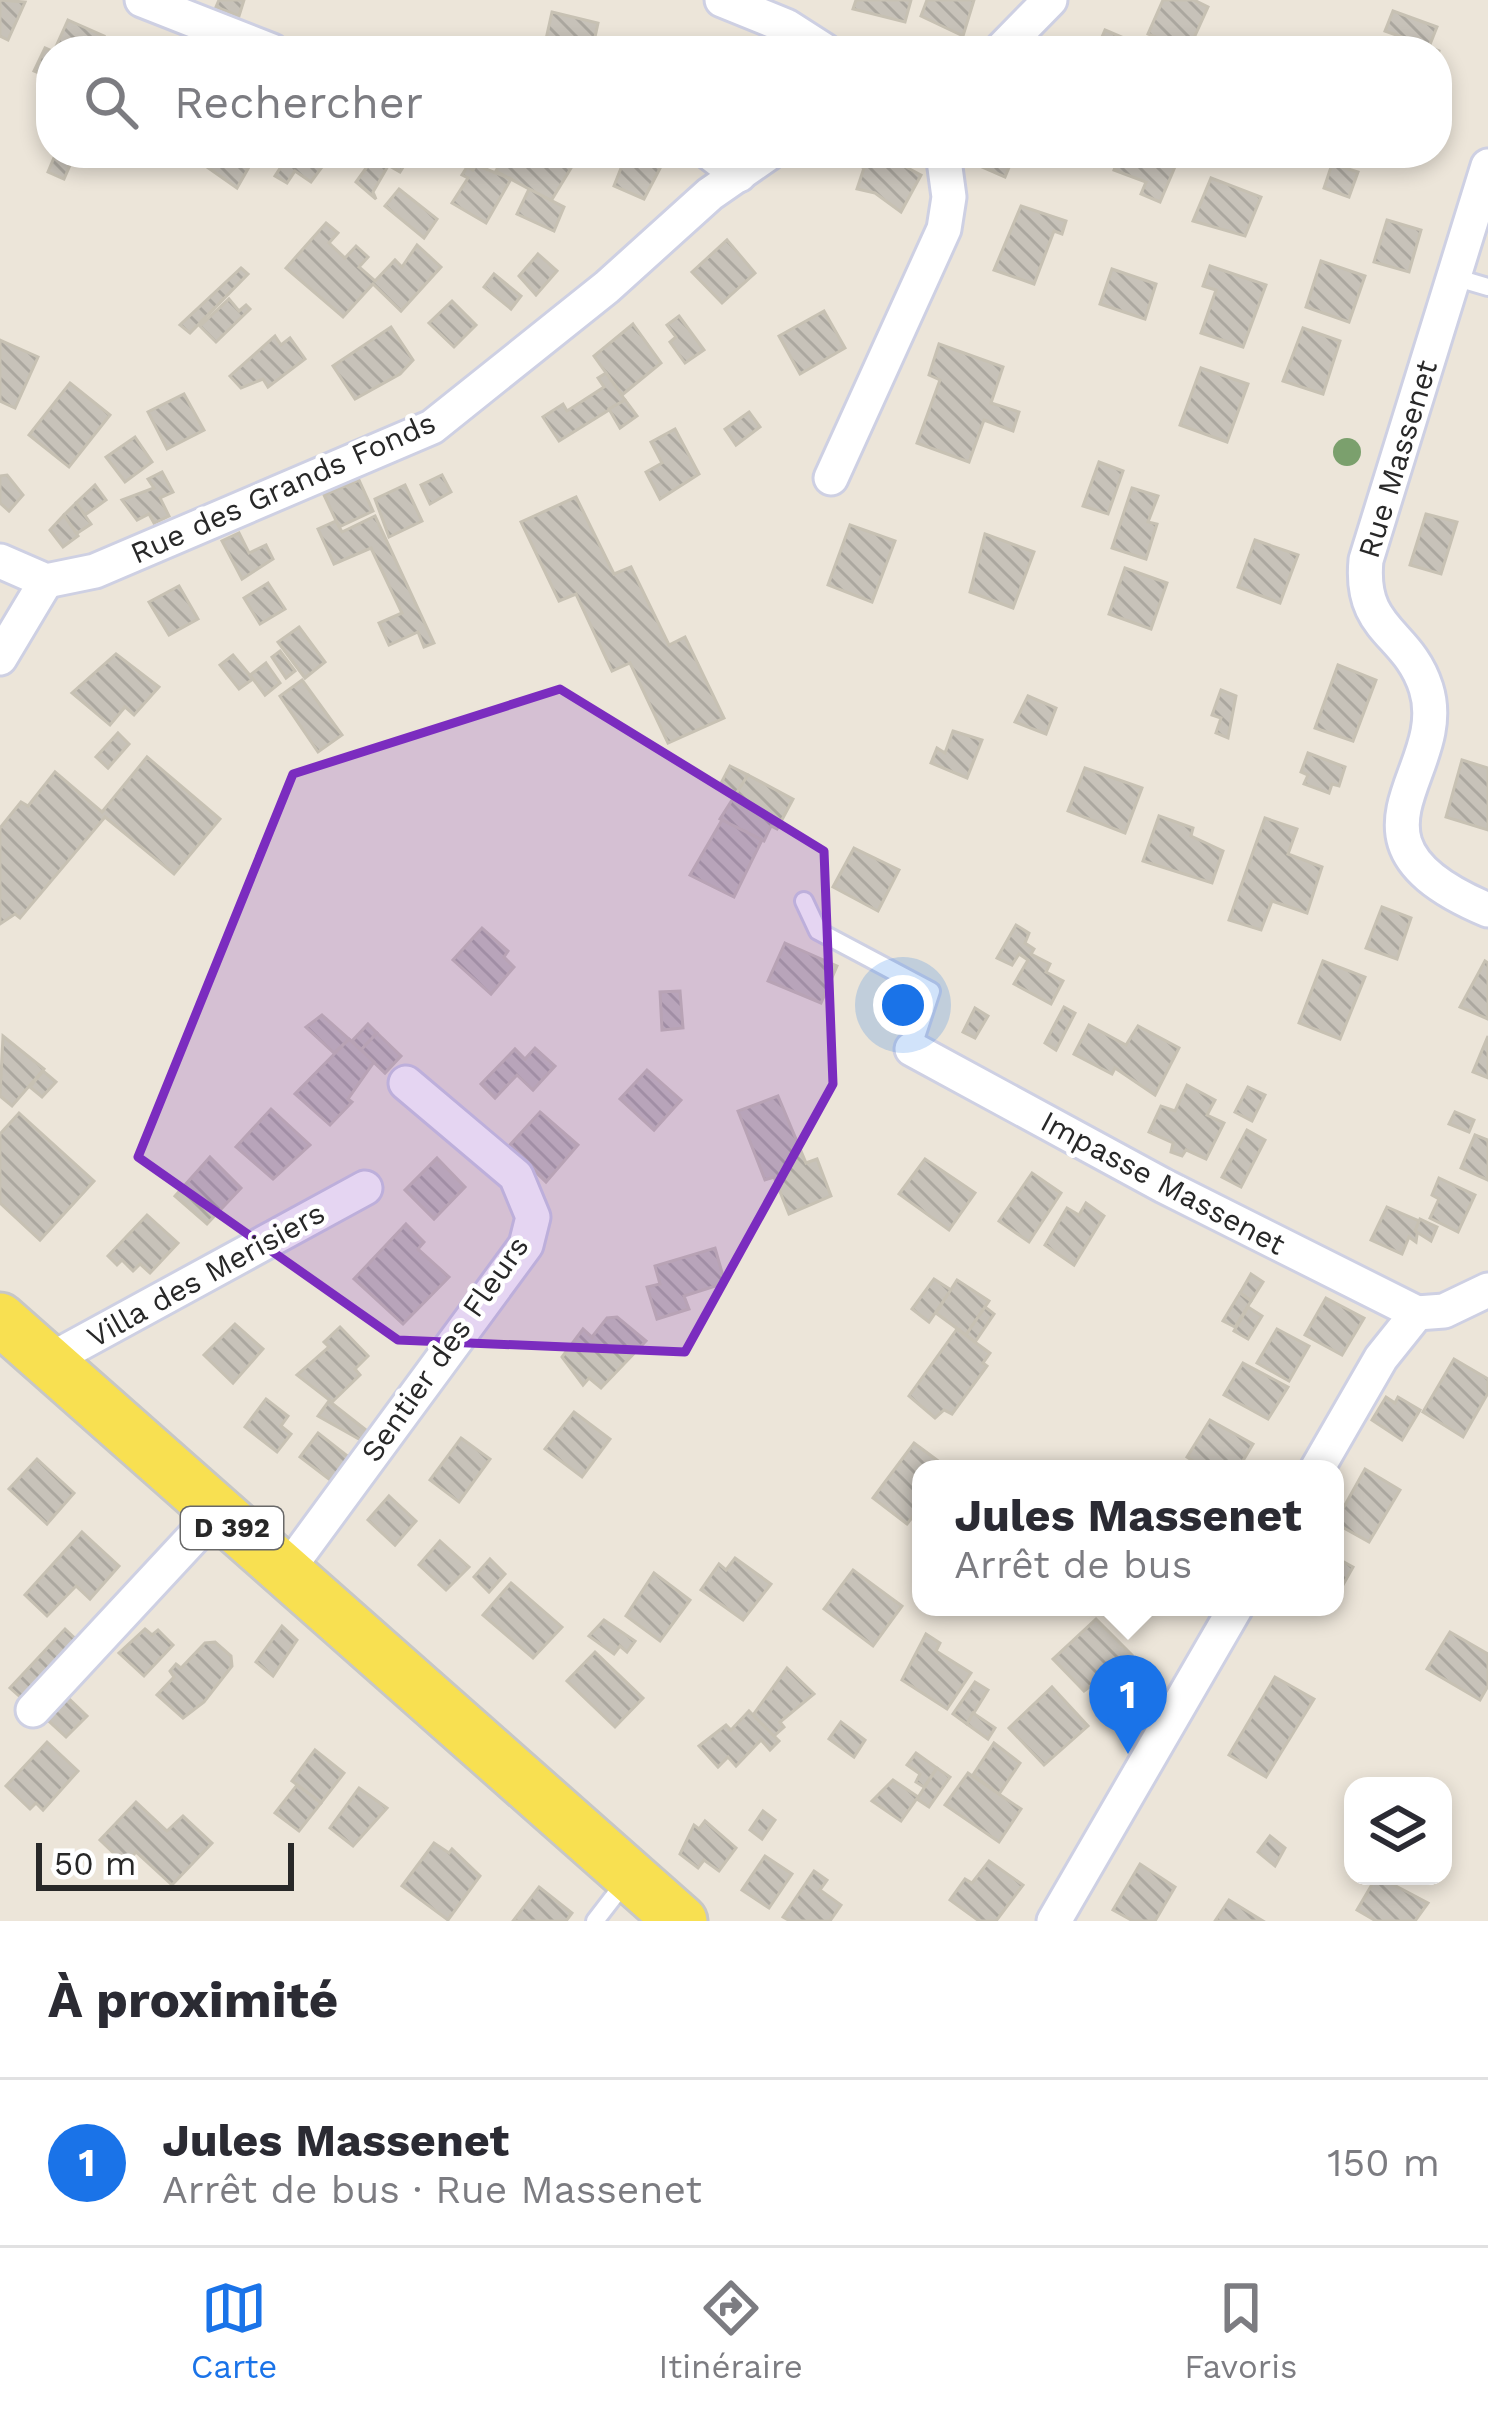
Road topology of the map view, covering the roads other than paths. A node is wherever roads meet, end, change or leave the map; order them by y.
1 (142, 0) edge
2 (722, 0) edge
3 (1050, 0) edge
4 (234, 36) edge
5 (802, 36) edge
6 (1015, 36) edge
7 (1488, 166) edge
8 (730, 168) edge
9 (749, 168) edge
10 (945, 168) edge
11 (739, 175) junction
12 (1454, 277) junction
13 (1488, 287) edge
14 (831, 478) dead end
15 (0, 561) edge
16 (46, 581) junction
17 (0, 658) edge
18 (804, 901) dead end
19 (1488, 910) edge
20 (912, 1049) joint
21 (406, 1083) dead end
22 (364, 1188) dead end
23 (1488, 1290) edge
24 (1417, 1313) junction
25 (0, 1319) edge
26 (48, 1361) junction
27 (1322, 1460) edge
28 (216, 1513) junction
29 (285, 1573) junction
30 (1231, 1616) edge
31 (33, 1710) dead end
32 (629, 1876) junction
33 (595, 1921) edge
34 (681, 1921) edge
35 (1054, 1921) edge

1 - 4 street
2 - 5 street
3 - 6 street
7 - 12 street, Rue Massenet
8 - 11 street
9 - 11 street, Rue des Grands Fonds
10 - 14 street
11 - 16 street, Rue des Grands Fonds
12 - 13 lane
12 - 19 street, Rue Massenet
15 - 16 street
16 - 17 street
18 - 20 lane
20 - 24 street, Impasse Massenet
21 - 29 street, Sentier des Fleurs
22 - 26 street, Villa des Merisiers
23 - 24 street
24 - 27 street
25 - 26 main road, D 392
26 - 28 main road, D 392
28 - 29 main road, D 392
28 - 31 street
29 - 32 main road, D 392
30 - 35 street
32 - 33 lane
32 - 34 main road, D 392

